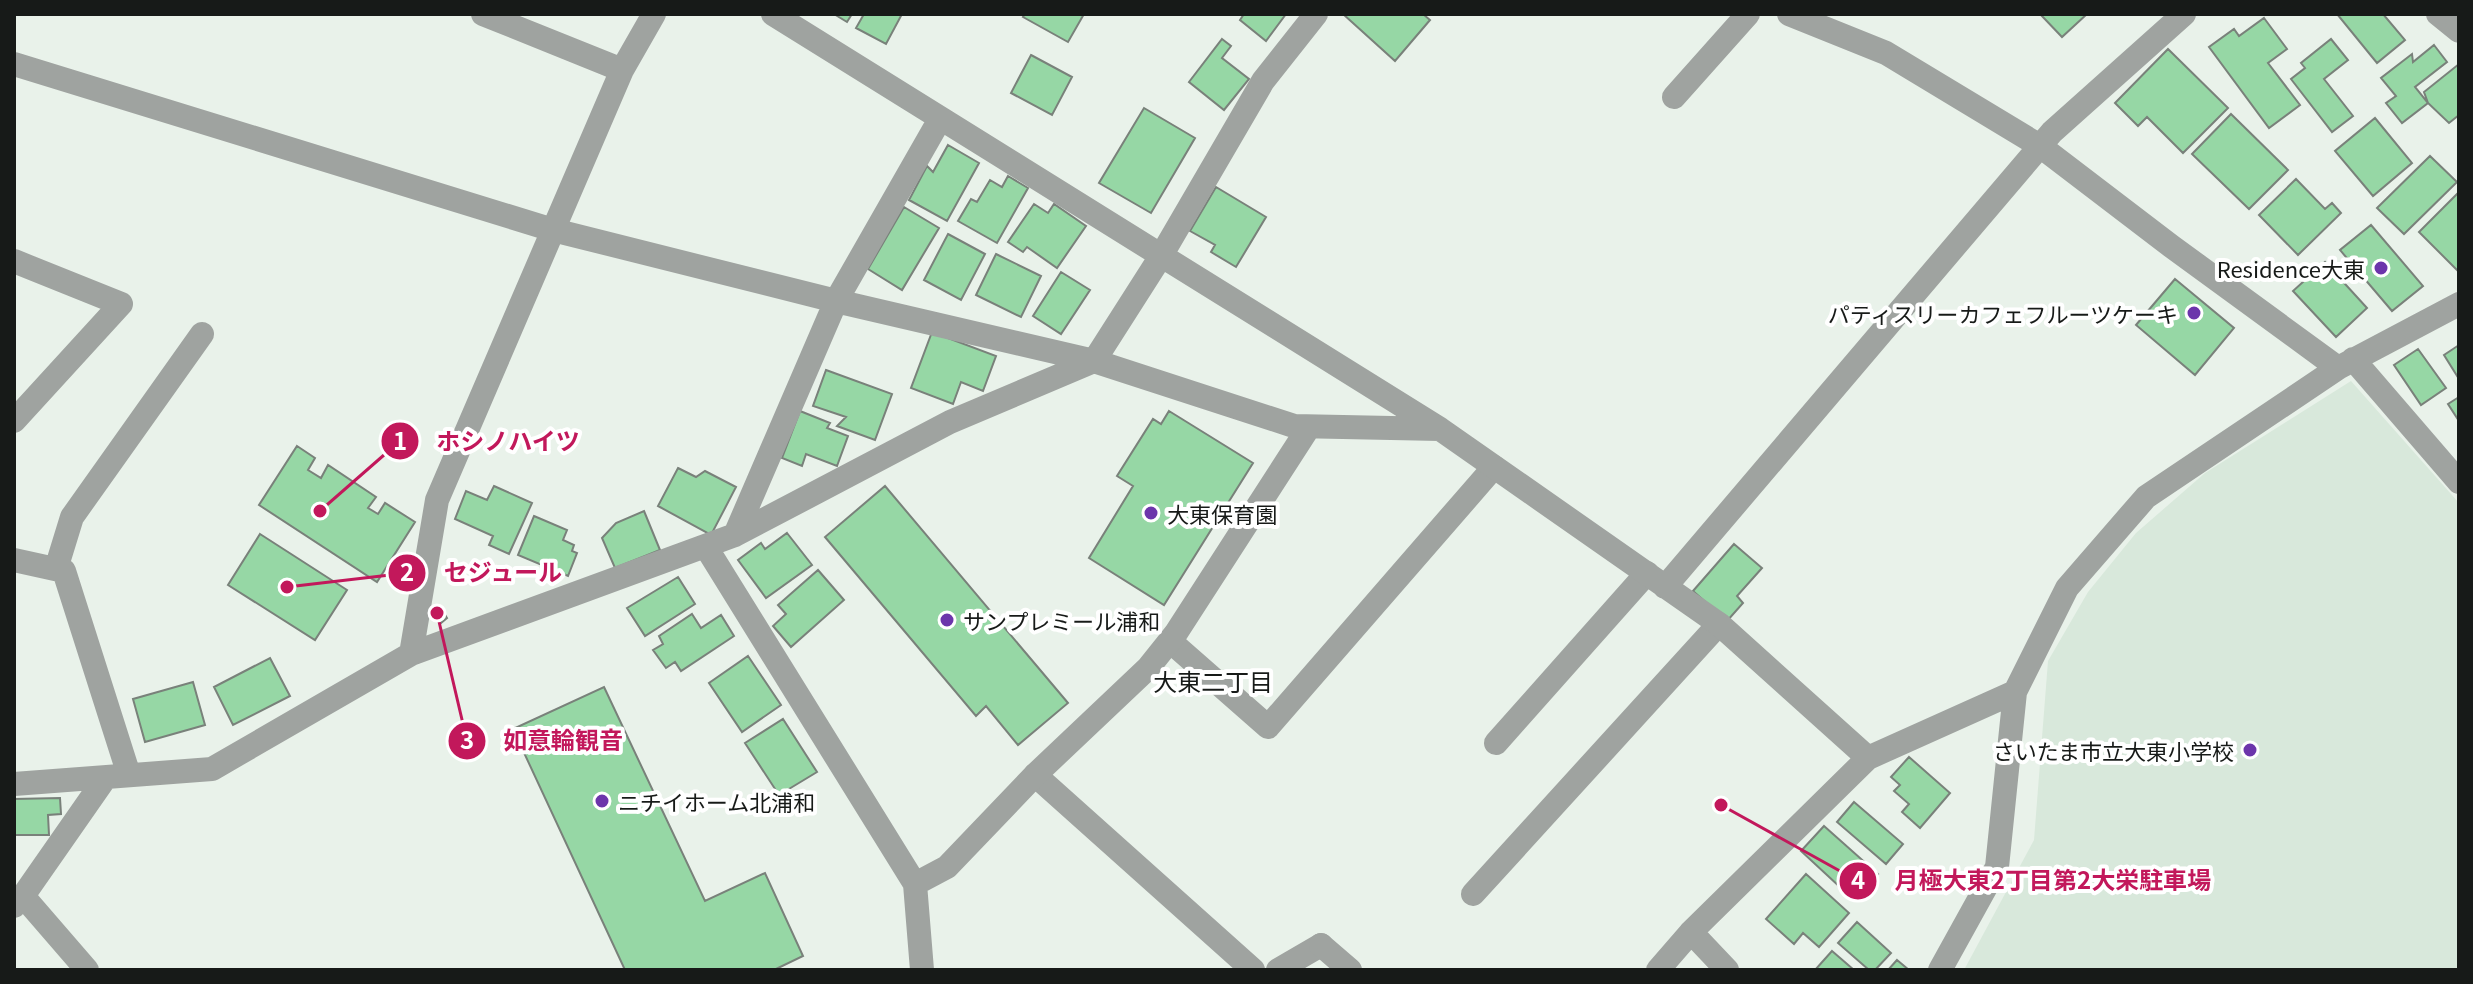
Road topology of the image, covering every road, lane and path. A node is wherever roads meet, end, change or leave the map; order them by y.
1 (483, 14) edge
2 (654, 14) edge
3 (773, 14) edge
4 (1316, 14) edge
5 (1748, 14) edge
6 (1789, 14) edge
7 (2184, 14) edge
8 (2438, 14) edge
9 (2459, 31) edge
10 (14, 64) edge
11 (622, 70) junction
12 (1674, 97) dead end
13 (940, 119) junction
14 (2040, 146) junction
15 (553, 230) junction
16 (1161, 256) junction
17 (14, 261) edge
18 (836, 301) junction
19 (2459, 304) edge
20 (202, 334) dead end
21 (1094, 361) junction
22 (2346, 364) junction
23 (14, 421) edge
24 (1309, 427) junction
25 (1440, 429) junction
26 (1494, 467) junction
27 (2459, 482) edge
28 (735, 535) junction
29 (706, 547) junction
30 (14, 560) edge
31 (56, 569) junction
32 (1656, 580) junction
33 (1719, 624) junction
34 (1170, 641) junction
35 (411, 654) junction
36 (2015, 692) junction
37 (1496, 743) dead end
38 (1868, 758) junction
39 (1035, 775) junction
40 (118, 776) junction
41 (14, 784) edge
42 (915, 884) junction
43 (1473, 894) dead end
44 (19, 901) edge
45 (1691, 932) junction
46 (87, 970) edge
47 (922, 970) edge
48 (1253, 970) edge
49 (1278, 970) edge
50 (1350, 970) edge
51 (1658, 970) edge
52 (1727, 970) edge
53 (1940, 970) edge

1 - 11 street
2 - 11 street
3 - 13 street
4 - 16 street
5 - 12 street
6 - 14 street
7 - 14 street
8 - 9 street
10 - 15 street
11 - 15 street
13 - 16 street
13 - 18 street
14 - 22 street
14 - 32 street
15 - 18 street
15 - 35 street
16 - 21 street
16 - 25 street
17 - 23 street
18 - 21 street
18 - 28 street
19 - 22 street
20 - 31 street
21 - 24 street
21 - 28 street
22 - 27 street
22 - 36 street
24 - 25 street
24 - 34 street
25 - 26 street
26 - 32 street
26 - 34 street
28 - 29 street
29 - 35 street
29 - 42 street
30 - 31 street
31 - 40 street
32 - 33 street
32 - 37 street
33 - 38 street
33 - 43 street
34 - 39 street
35 - 40 street
36 - 38 street
36 - 53 street
38 - 45 street
39 - 42 street
39 - 48 street
40 - 41 street
40 - 44 street
42 - 47 street
44 - 46 street
45 - 51 street
45 - 52 street
49 - 50 street

